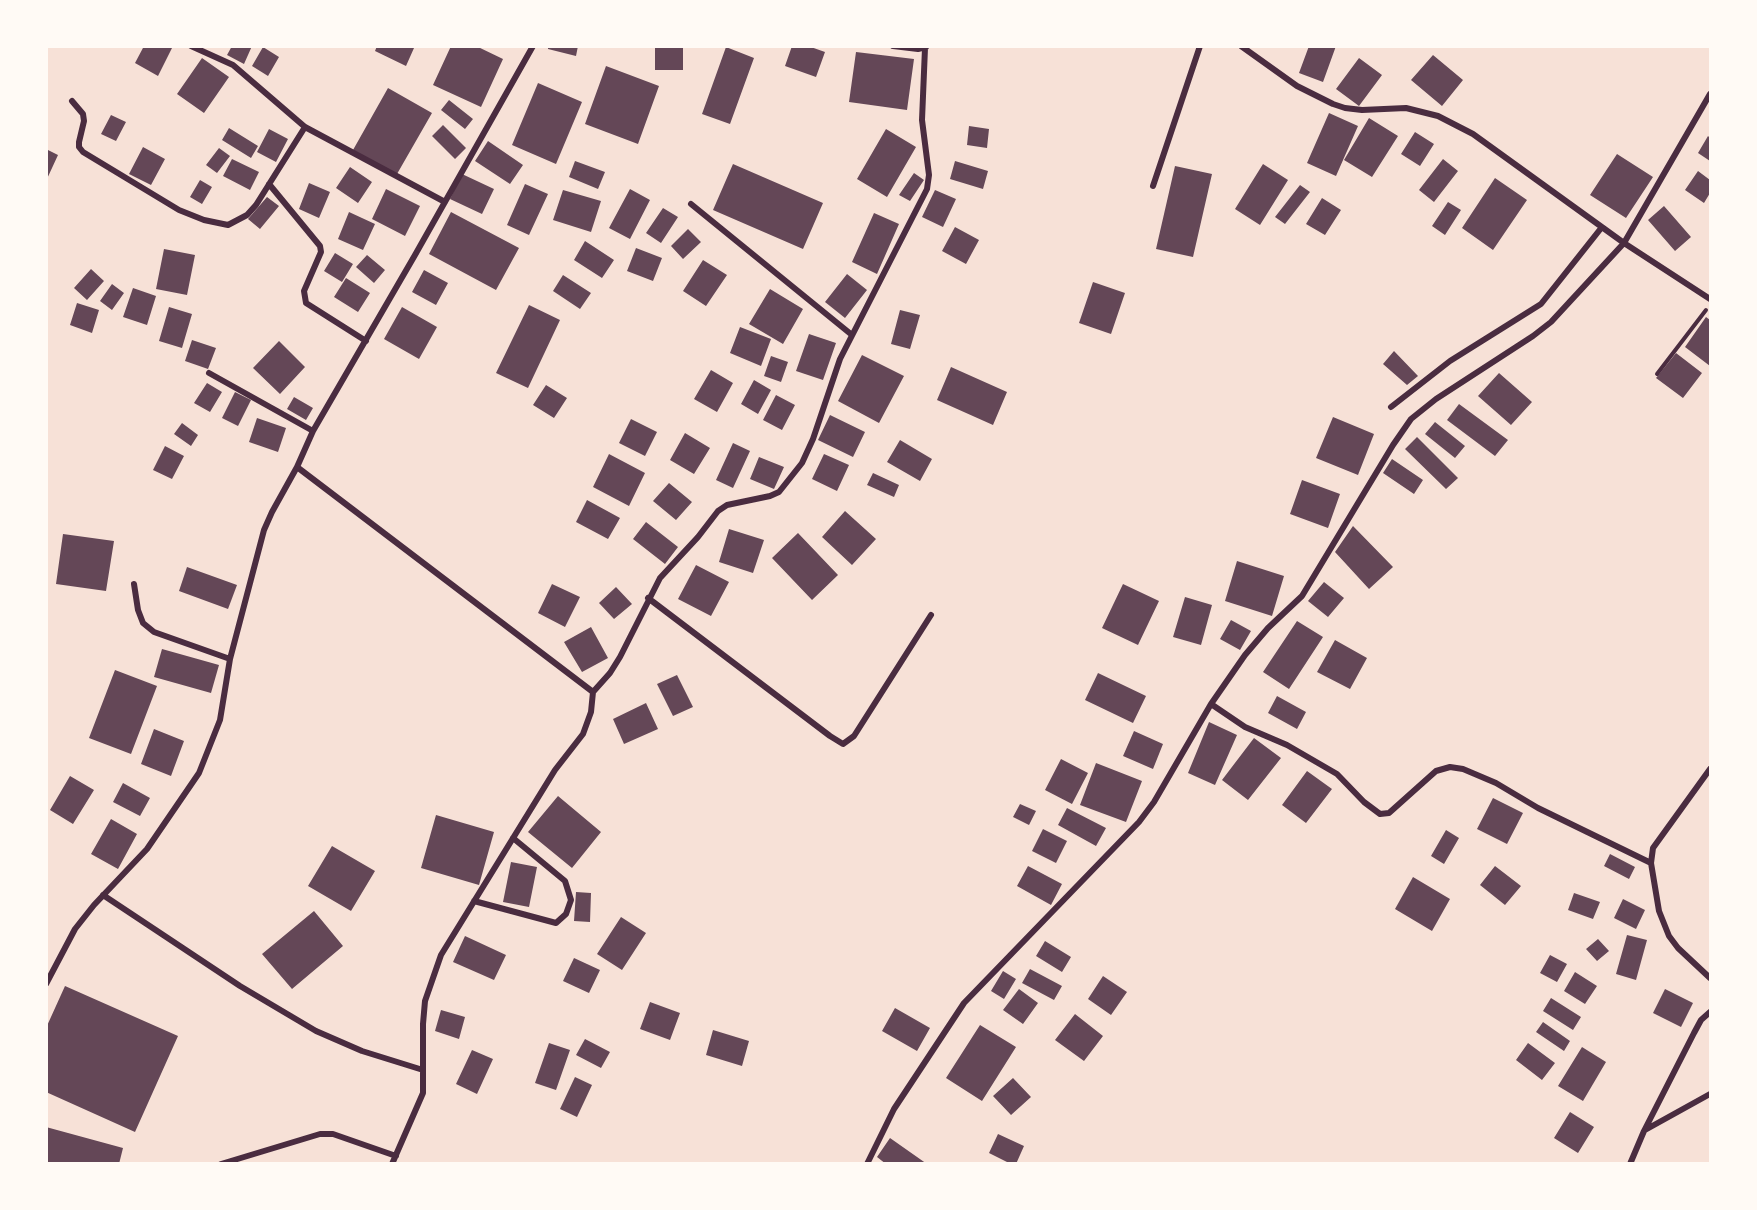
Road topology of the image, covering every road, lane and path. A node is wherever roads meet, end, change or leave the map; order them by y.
1 (191, 46) edge
2 (533, 46) edge
3 (893, 46) edge
4 (1200, 46) edge
5 (1241, 46) edge
6 (925, 47) edge
7 (1710, 94) edge
8 (72, 101) dead end
9 (305, 127) junction
10 (269, 184) junction
11 (1153, 186) dead end
12 (444, 202) junction
13 (691, 204) dead end
14 (1602, 227) junction
15 (1624, 243) junction
16 (1710, 299) edge
17 (1710, 304) edge
18 (852, 335) junction
19 (366, 341) junction
20 (208, 373) dead end
21 (1657, 374) dead end
22 (1391, 407) dead end
23 (313, 431) junction
24 (297, 467) junction
25 (134, 584) dead end
26 (648, 598) junction
27 (932, 615) dead end
28 (230, 659) junction
29 (593, 692) junction
30 (1211, 704) junction
31 (1710, 770) edge
32 (513, 838) junction
33 (1651, 863) junction
34 (103, 895) junction
35 (474, 902) junction
36 (46, 966) edge
37 (54, 969) junction
38 (1710, 978) edge
39 (46, 984) edge
40 (1710, 1012) edge
41 (423, 1070) junction
42 (1710, 1094) edge
43 (1644, 1131) junction
44 (396, 1156) junction
45 (1631, 1163) edge
46 (221, 1164) edge
47 (392, 1164) edge
48 (867, 1164) edge

1 - 9 street
2 - 12 street
3 - 6 street
4 - 11 street
5 - 14 street
6 - 18 street
7 - 15 street
8 - 10 street
9 - 10 street
9 - 12 street
10 - 19 street
12 - 19 street
13 - 18 street
14 - 15 street
14 - 22 street
15 - 16 street
15 - 30 street
17 - 21 path
18 - 26 street
19 - 23 street
20 - 23 street
23 - 24 street
24 - 28 street
24 - 29 street
25 - 28 street
26 - 27 street
26 - 29 street
28 - 34 street
29 - 32 street
30 - 33 street
30 - 48 street
31 - 33 street
32 - 35 street
32 - 35 street
33 - 38 street
34 - 37 street
34 - 41 street
35 - 41 street
36 - 37 street
37 - 39 street
40 - 43 street
41 - 44 street
42 - 43 street
43 - 45 street
44 - 46 street
44 - 47 street

